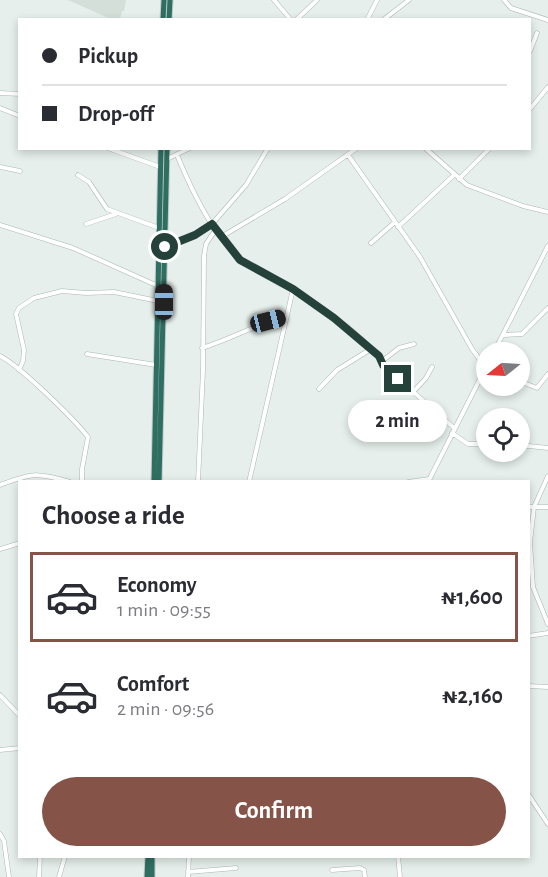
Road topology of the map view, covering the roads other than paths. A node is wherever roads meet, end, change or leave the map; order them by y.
1 (164, 0) edge
2 (170, 0) edge
3 (274, 0) edge
4 (317, 0) edge
5 (377, 0) edge
6 (409, 0) edge
7 (504, 0) edge
8 (163, 18) edge
9 (169, 18) edge
10 (289, 18) edge
11 (298, 18) edge
12 (368, 18) edge
13 (386, 18) edge
14 (548, 20) edge
15 (537, 33) dead end
16 (531, 48) edge
17 (548, 87) edge
18 (0, 93) edge
19 (18, 94) edge
20 (532, 103) edge
21 (0, 108) edge
22 (18, 115) edge
23 (113, 150) edge
24 (161, 150) edge
25 (167, 150) edge
26 (186, 150) edge
27 (267, 150) edge
28 (354, 150) edge
29 (427, 150) edge
30 (488, 150) edge
31 (177, 155) junction
32 (348, 155) junction
33 (166, 159) junction
34 (0, 167) edge
35 (160, 167) junction
36 (20, 171) dead end
37 (454, 175) junction
38 (78, 176) dead end
39 (459, 179) junction
40 (548, 212) edge
41 (118, 213) junction
42 (395, 222) junction
43 (86, 224) dead end
44 (212, 224) junction
45 (0, 225) edge
46 (398, 227) junction
47 (159, 228) junction
48 (216, 229) junction
49 (221, 237) junction
50 (371, 243) dead end
51 (548, 246) edge
52 (165, 247) junction
53 (158, 286) junction
54 (293, 289) junction
55 (158, 301) junction
56 (548, 308) edge
57 (286, 316) junction
58 (503, 335) junction
59 (499, 342) edge
60 (414, 344) dead end
61 (202, 348) junction
62 (371, 349) junction
63 (476, 353) edge
64 (87, 354) dead end
65 (0, 356) edge
66 (381, 362) junction
67 (156, 365) junction
68 (432, 367) dead end
69 (19, 370) junction
70 (548, 374) edge
71 (530, 385) edge
72 (476, 387) edge
73 (319, 389) dead end
74 (413, 392) junction
75 (453, 431) junction
76 (476, 444) edge
77 (530, 446) edge
78 (548, 448) edge
79 (548, 476) edge
80 (64, 480) edge
81 (82, 480) edge
82 (154, 480) edge
83 (159, 480) edge
84 (198, 480) edge
85 (249, 480) edge
86 (428, 480) edge
87 (0, 485) edge
88 (530, 507) edge
89 (534, 507) junction
90 (548, 507) edge
91 (18, 544) edge
92 (0, 549) edge
93 (531, 587) edge
94 (548, 624) edge
95 (548, 633) edge
96 (530, 636) edge
97 (530, 686) edge
98 (548, 687) edge
99 (0, 696) edge
100 (18, 715) edge
101 (18, 747) edge
102 (0, 750) edge
103 (530, 797) edge
104 (548, 824) edge
105 (0, 834) edge
106 (40, 858) edge
107 (64, 858) edge
108 (150, 858) edge
109 (189, 858) edge
110 (398, 858) edge
111 (236, 868) dead end
112 (332, 870) dead end
113 (188, 875) edge
114 (9, 877) edge
115 (39, 877) edge
116 (59, 877) edge
117 (150, 877) edge
118 (365, 877) edge
119 (400, 877) edge

1 - 8 highway
2 - 9 highway
3 - 10 street
4 - 11 street
5 - 12 street
6 - 13 street
7 - 14 street
15 - 16 street
17 - 20 street
18 - 19 street
21 - 22 street
23 - 35 street
24 - 35 highway
25 - 33 highway
26 - 31 street
27 - 44 street
28 - 32 street
29 - 37 street
30 - 39 street
31 - 33 street
31 - 44 street
32 - 42 street
32 - 49 street
33 - 52 highway
34 - 36 street
35 - 47 highway
37 - 39 street
37 - 46 street
38 - 41 street
39 - 40 street
41 - 43 street
41 - 47 street
42 - 46 street
42 - 50 street
44 - 48 street
44 - 52 street
45 - 53 street
46 - 63 street
47 - 53 highway
48 - 49 street
48 - 61 street
49 - 54 street
51 - 58 street
52 - 83 highway
53 - 55 highway
54 - 57 street
54 - 62 street
55 - 67 highway
55 - 69 street
56 - 58 street
57 - 61 street
57 - 85 street
58 - 59 street
60 - 66 street
61 - 84 street
62 - 66 street
62 - 73 street
64 - 67 street
65 - 69 street
66 - 74 street
67 - 82 highway
68 - 74 street
69 - 81 street
70 - 71 street
72 - 75 street
74 - 75 street
75 - 76 street
75 - 86 street
77 - 78 street
79 - 89 street
80 - 87 street
88 - 89 street
89 - 90 street
89 - 93 street
91 - 92 street
93 - 94 street
95 - 96 street
97 - 98 street
99 - 100 street
101 - 102 street
103 - 104 street
105 - 114 street
106 - 115 street
107 - 116 street
108 - 117 highway
109 - 113 street
110 - 119 street
111 - 113 street
112 - 118 street

